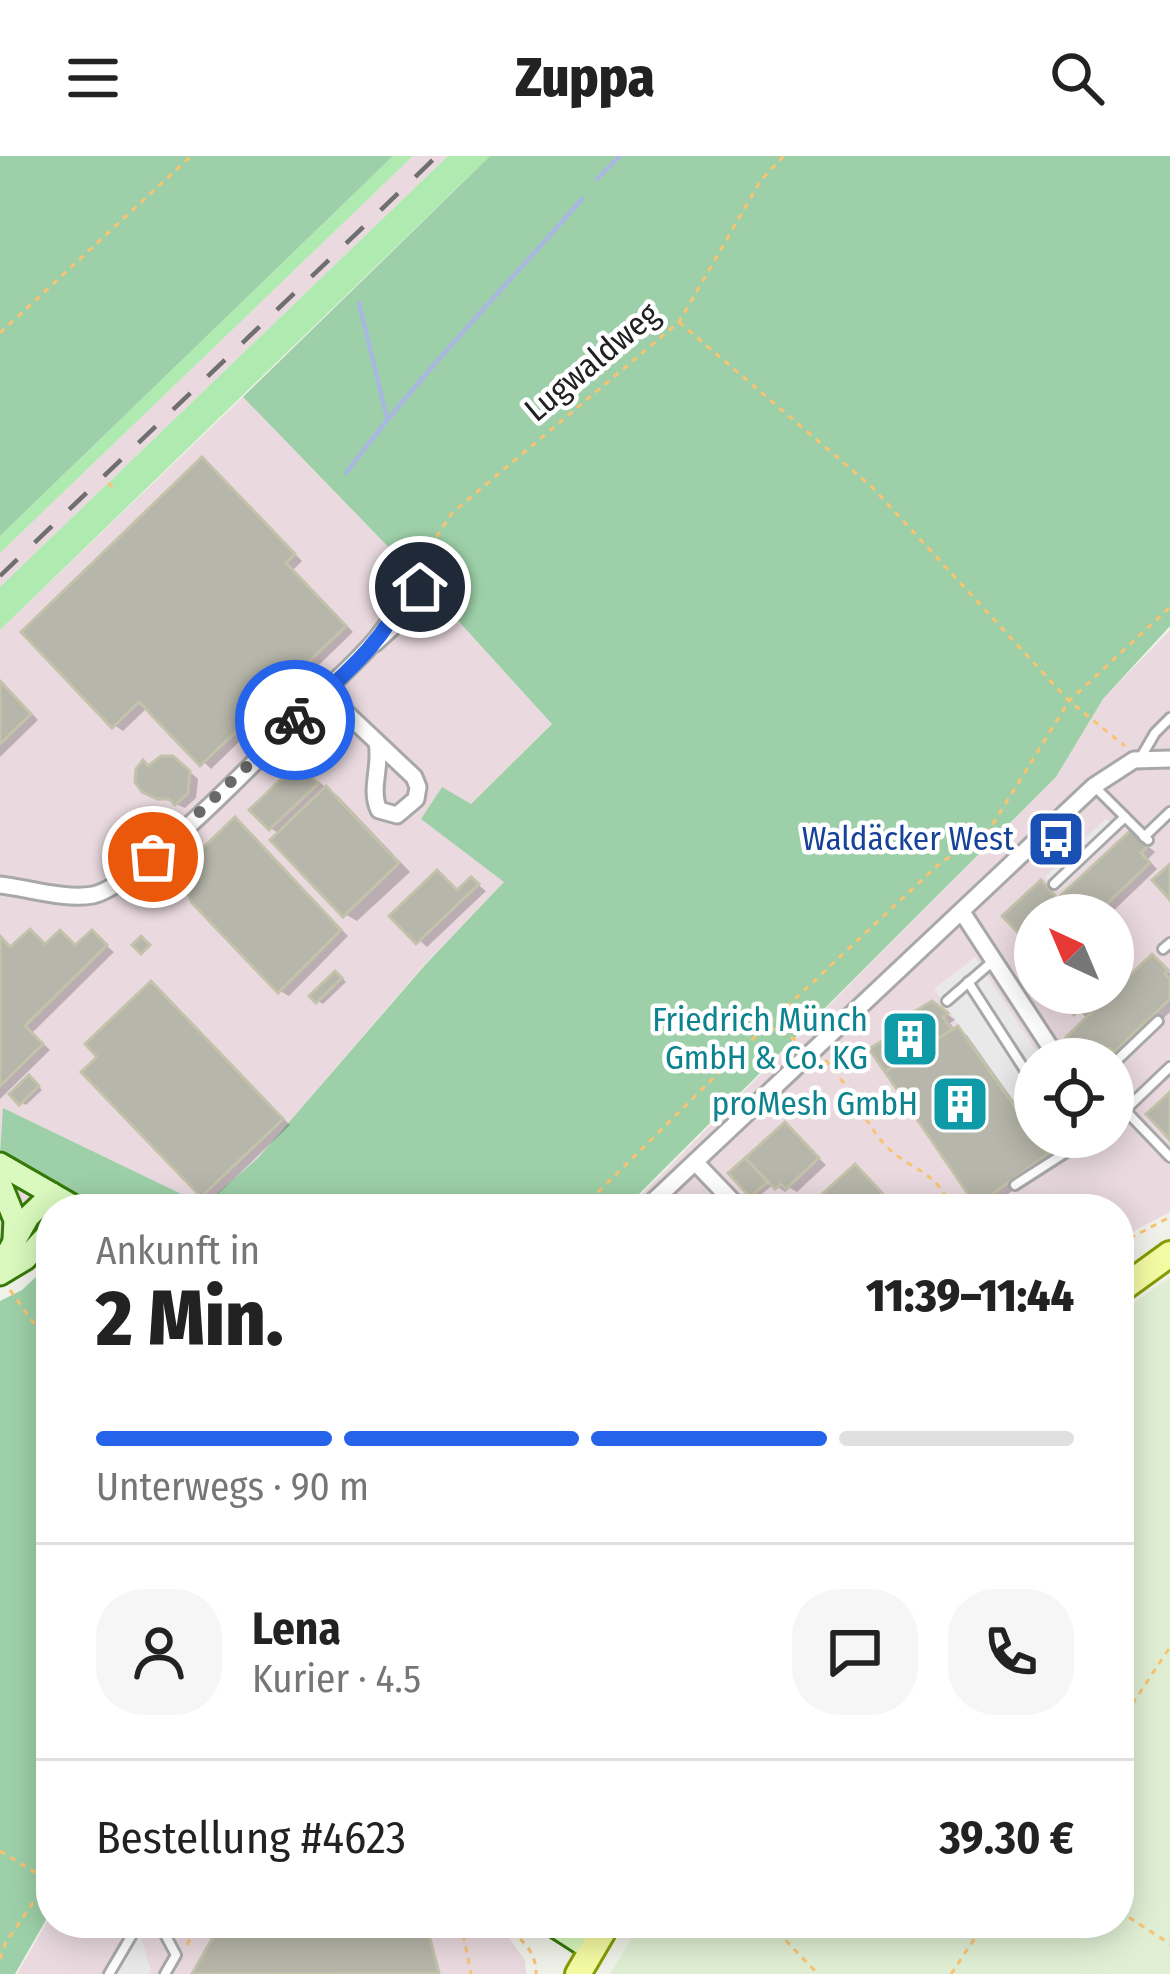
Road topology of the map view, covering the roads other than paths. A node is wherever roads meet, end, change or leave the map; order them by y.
1 (424, 592) road end
2 (324, 692) junction
3 (1170, 718) edge
4 (377, 742) dead end
5 (1141, 758) junction
6 (1170, 759) edge
7 (1094, 786) junction
8 (1170, 812) edge
9 (1124, 817) junction
10 (1054, 884) dead end
11 (0, 885) edge
12 (962, 912) junction
13 (994, 961) junction
14 (968, 982) junction
15 (947, 1000) dead end
16 (1158, 1021) dead end
17 (1044, 1038) edge
18 (1134, 1044) edge
19 (1014, 1051) edge
20 (1170, 1067) edge
21 (1134, 1101) edge
22 (1134, 1119) edge
23 (1170, 1156) edge
24 (1057, 1158) edge
25 (695, 1162) junction
26 (0, 1164) edge
27 (0, 1184) edge
28 (1015, 1185) dead end
29 (50, 1194) edge
30 (661, 1194) edge
31 (726, 1194) edge
32 (36, 1214) edge
33 (14, 1239) junction
34 (36, 1248) edge
35 (1170, 1254) edge
36 (3, 1276) edge
37 (1134, 1280) edge
38 (130, 1938) edge
39 (167, 1938) edge
40 (573, 1938) edge
41 (599, 1938) edge
42 (592, 1950) junction
43 (109, 1974) edge
44 (165, 1974) edge
45 (578, 1974) edge

1 - 2 street
2 - 4 street
2 - 11 street
3 - 5 lane
5 - 6 street
5 - 7 street
7 - 9 lane
7 - 12 street
8 - 9 lane
9 - 10 lane
12 - 13 street
12 - 25 street
13 - 14 lane
13 - 17 street
14 - 15 lane
14 - 19 lane
16 - 18 lane
20 - 21 lane
22 - 23 lane
24 - 28 lane
25 - 30 street
25 - 31 street
26 - 29 main road
27 - 33 main road
32 - 33 main road
33 - 36 main road
34 - 36 main road
35 - 37 main road
38 - 43 lane
39 - 44 lane
40 - 42 main road
41 - 42 main road
42 - 45 main road

